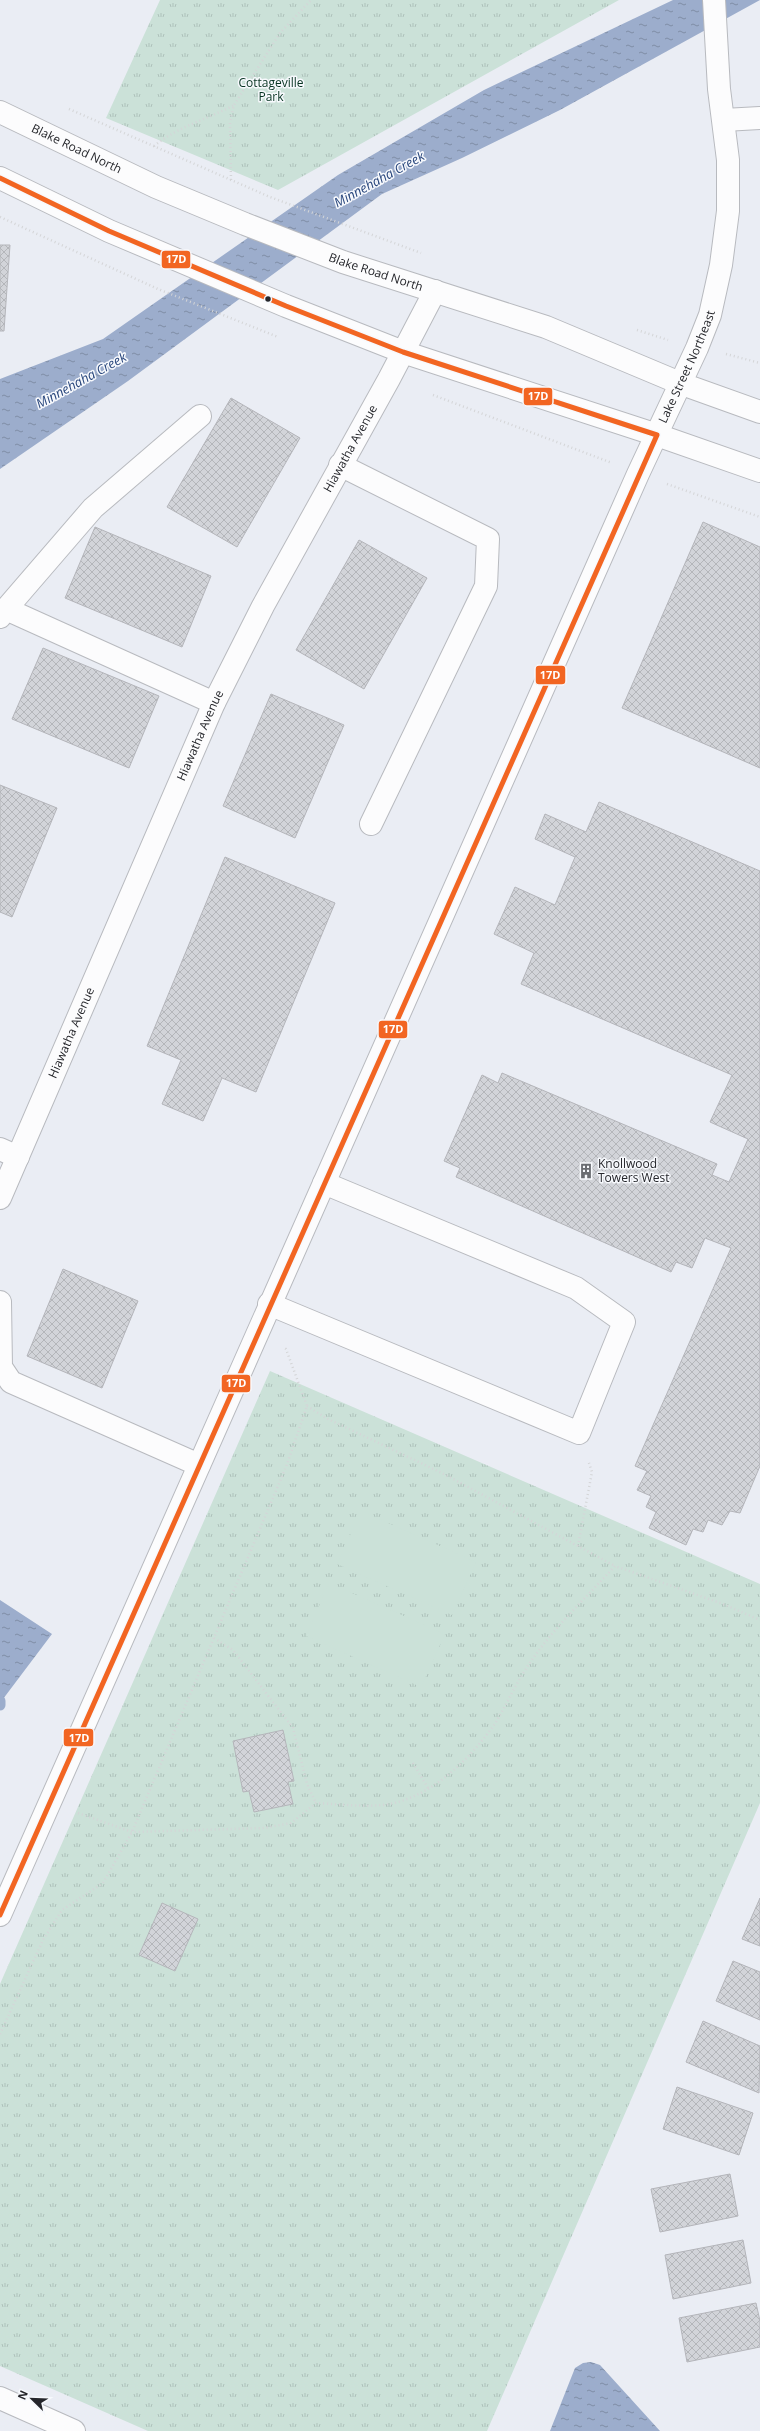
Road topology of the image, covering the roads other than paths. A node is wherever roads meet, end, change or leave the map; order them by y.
1 (714, 0) edge
2 (0, 112) edge
3 (760, 118) edge
4 (724, 120) junction
5 (0, 178) edge
6 (435, 290) junction
7 (403, 352) junction
8 (682, 384) junction
9 (760, 412) edge
10 (200, 416) dead end
11 (657, 435) junction
12 (340, 465) junction
13 (760, 471) edge
14 (3, 613) edge
15 (214, 703) junction
16 (371, 824) dead end
17 (9, 1153) edge
18 (324, 1183) junction
19 (0, 1198) edge
20 (0, 1302) edge
21 (270, 1304) junction
22 (199, 1465) junction
23 (0, 1915) edge
24 (0, 2398) edge
25 (74, 2431) edge

1 - 4 street, Lake Street Northeast
2 - 6 street, Blake Road North
3 - 4 street
4 - 8 street, Lake Street Northeast
5 - 7 street
6 - 7 street, Hiawatha Avenue
6 - 8 street, Blake Road North
7 - 11 street
7 - 12 street, Hiawatha Avenue
8 - 9 street, Blake Road North
8 - 11 street, Lake Street Northeast
10 - 14 street
11 - 13 street
11 - 18 street, Lake Street Northeast
12 - 15 street, Hiawatha Avenue
12 - 16 street
14 - 15 street
15 - 17 street, Hiawatha Avenue
17 - 19 street, Hiawatha Avenue
18 - 21 street, Lake Street Northeast
18 - 21 street
20 - 22 street
21 - 22 street, Lake Street Northeast
22 - 23 street, Lake Street Northeast
24 - 25 street

